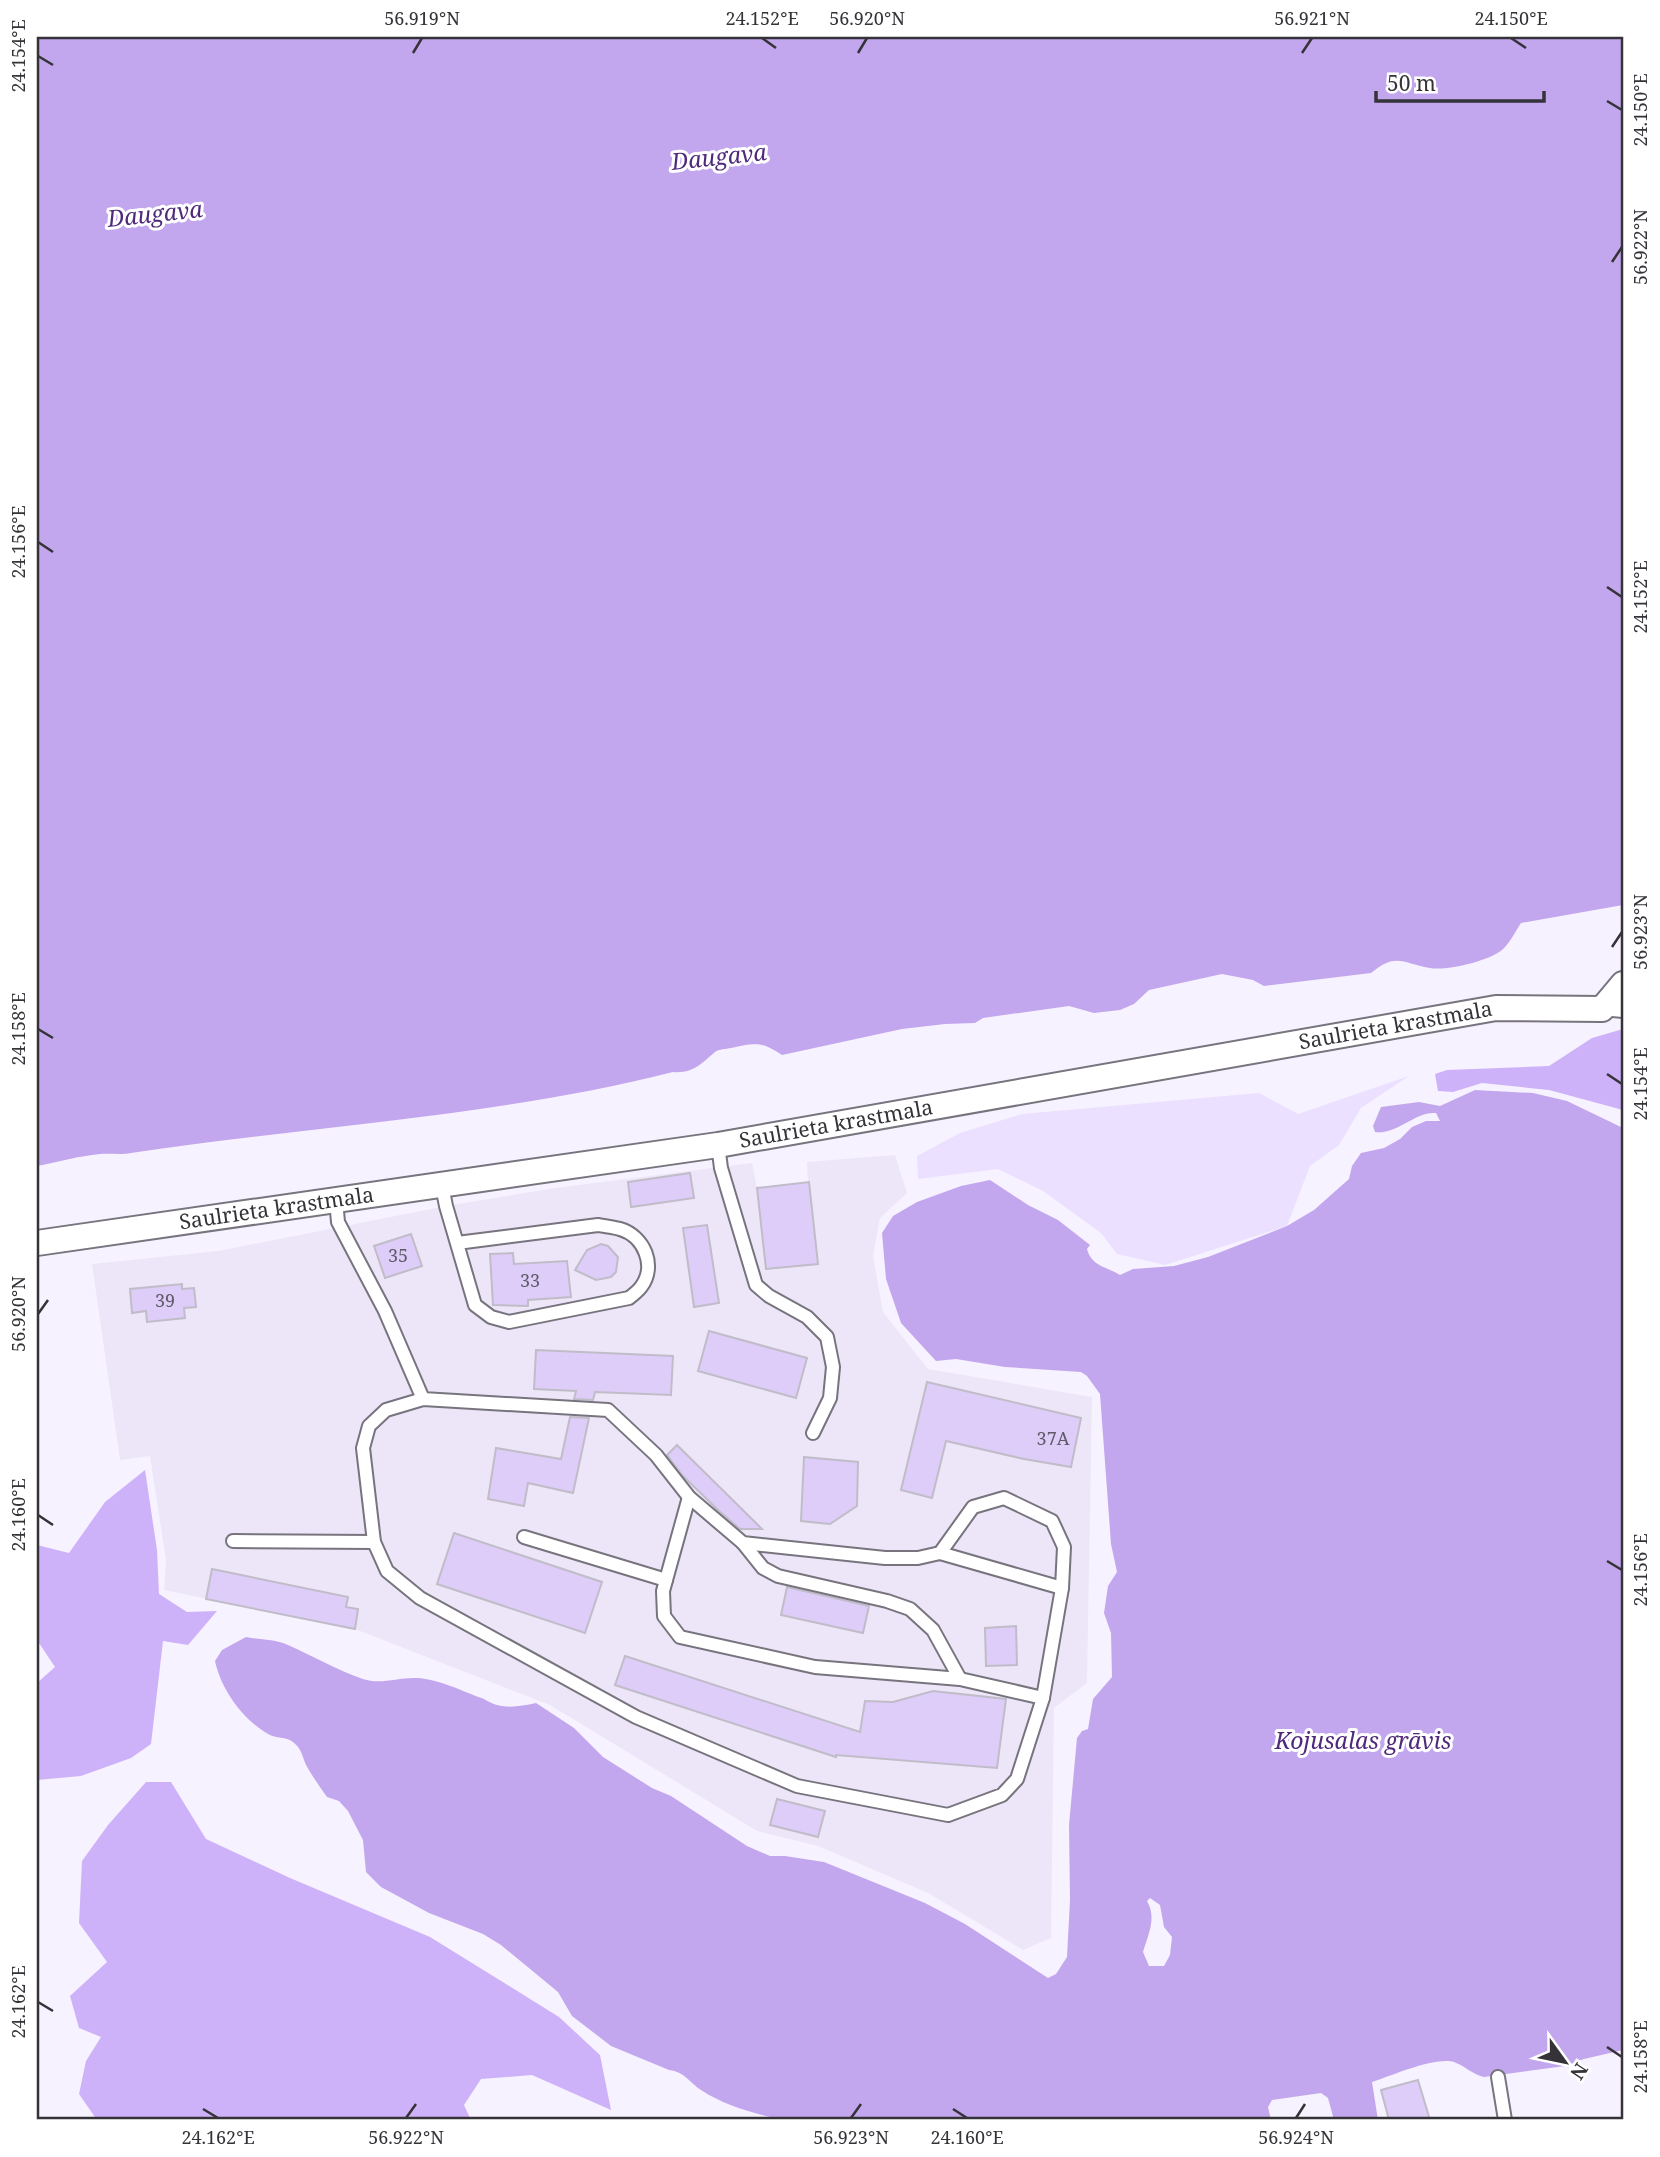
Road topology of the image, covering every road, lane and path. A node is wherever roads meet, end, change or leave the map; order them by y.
1 (1623, 984) edge
2 (1613, 1010) edge
3 (718, 1145) junction
4 (442, 1185) junction
5 (336, 1200) junction
6 (37, 1243) edge
7 (457, 1243) junction
8 (423, 1399) junction
9 (813, 1433) dead end
10 (689, 1497) junction
11 (524, 1537) dead end
12 (233, 1541) dead end
13 (374, 1542) junction
14 (743, 1543) junction
15 (940, 1553) junction
16 (666, 1580) junction
17 (1062, 1588) junction
18 (960, 1679) junction
19 (1043, 1699) junction
20 (1498, 2077) dead end
21 (1505, 2120) edge

1 - 2 street, Saulrieta krastmala
2 - 3 street, Saulrieta krastmala
3 - 4 street, Saulrieta krastmala
3 - 9 lane
4 - 5 street, Saulrieta krastmala
4 - 7 lane
5 - 6 street, Saulrieta krastmala
5 - 8 lane
7 - 7 lane
8 - 10 lane
8 - 13 lane
10 - 14 lane
10 - 16 lane
11 - 16 lane
12 - 13 lane
13 - 19 lane
14 - 15 lane
14 - 18 lane
15 - 17 lane
15 - 17 lane
16 - 18 lane
17 - 19 lane
18 - 19 lane
20 - 21 lane

